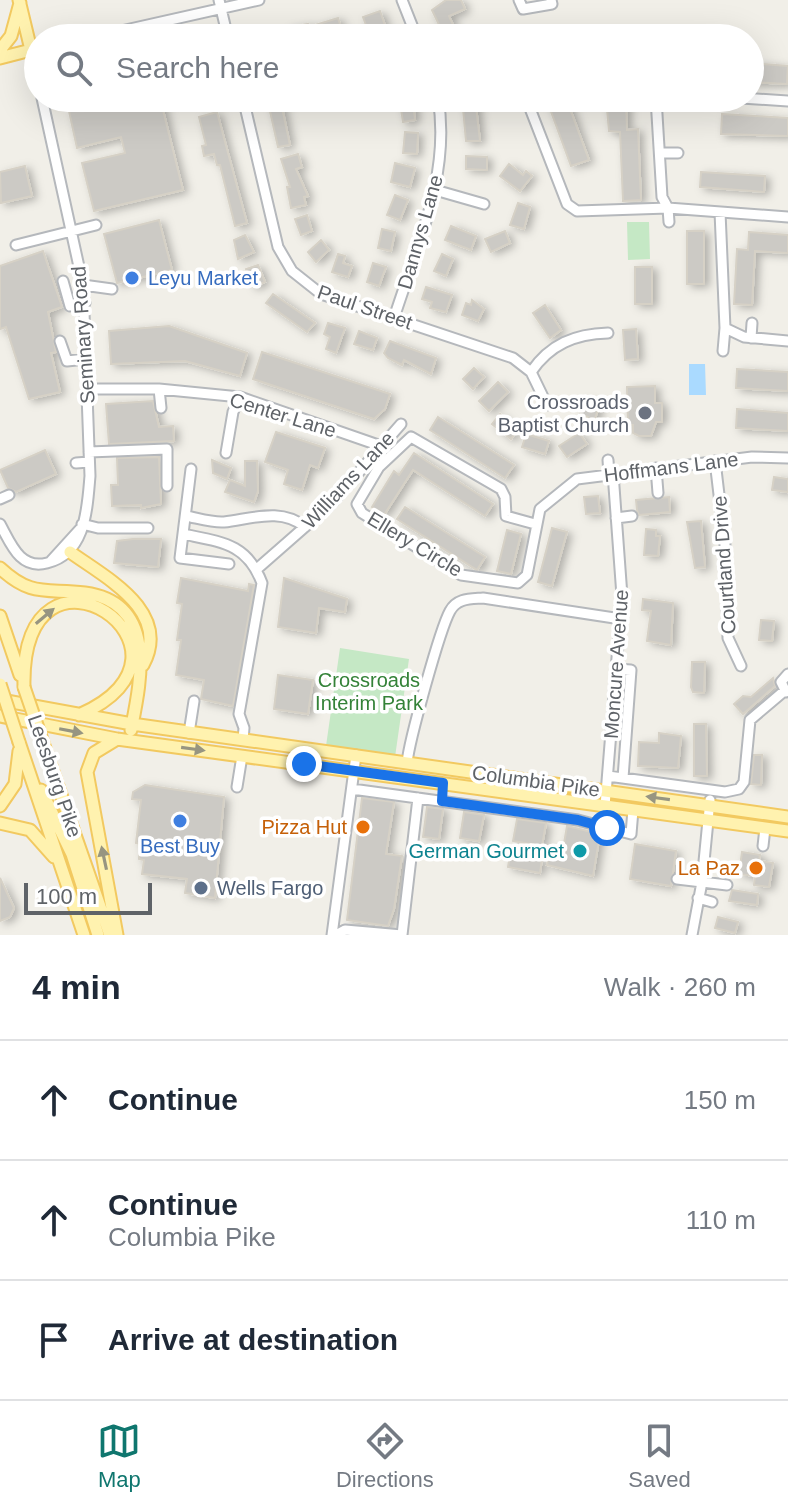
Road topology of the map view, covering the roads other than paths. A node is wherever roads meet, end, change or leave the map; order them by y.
1 (259, 0) edge
2 (402, 0) edge
3 (519, 0) edge
4 (551, 0) edge
5 (20, 1) edge
6 (220, 4) edge
7 (27, 24) edge
8 (152, 24) edge
9 (225, 24) edge
10 (411, 24) edge
11 (0, 50) edge
12 (24, 53) edge
13 (0, 58) edge
14 (764, 99) edge
15 (788, 101) edge
16 (45, 112) edge
17 (246, 112) edge
18 (439, 112) edge
19 (531, 112) edge
20 (657, 112) edge
21 (660, 153) junction
22 (678, 153) dead end
23 (435, 190) junction
24 (484, 204) dead end
25 (668, 208) junction
26 (720, 212) junction
27 (788, 217) edge
28 (669, 222) dead end
29 (96, 225) dead end
30 (73, 230) junction
31 (16, 245) dead end
32 (63, 281) dead end
33 (83, 285) junction
34 (112, 289) dead end
35 (85, 303) junction
36 (394, 318) junction
37 (752, 323) dead end
38 (725, 328) junction
39 (608, 333) dead end
40 (751, 338) junction
41 (60, 341) dead end
42 (788, 341) edge
43 (723, 351) dead end
44 (86, 359) junction
45 (531, 372) junction
46 (87, 389) junction
47 (159, 389) junction
48 (240, 397) junction
49 (547, 405) dead end
50 (161, 408) dead end
51 (401, 424) dead end
52 (381, 446) junction
53 (226, 453) dead end
54 (89, 457) junction
55 (788, 458) edge
56 (608, 460) dead end
57 (715, 461) junction
58 (76, 463) dead end
59 (656, 468) junction
60 (191, 469) dead end
61 (611, 474) junction
62 (167, 486) dead end
63 (558, 492) joint
64 (658, 493) dead end
65 (186, 516) junction
66 (632, 516) dead end
67 (616, 518) junction
68 (0, 524) edge
69 (535, 524) junction
70 (82, 526) junction
71 (305, 527) junction
72 (148, 528) dead end
73 (183, 534) junction
74 (70, 552) junction
75 (50, 562) junction
76 (229, 564) dead end
77 (0, 568) edge
78 (258, 568) junction
79 (0, 616) edge
80 (621, 619) junction
81 (741, 666) dead end
82 (140, 669) junction
83 (616, 669) junction
84 (788, 674) edge
85 (0, 684) edge
86 (24, 687) junction
87 (785, 692) edge
88 (0, 700) edge
89 (194, 701) dead end
90 (0, 716) edge
91 (77, 716) junction
92 (132, 724) junction
93 (189, 733) junction
94 (123, 739) junction
95 (243, 740) junction
96 (356, 755) junction
97 (242, 756) junction
98 (407, 763) junction
99 (24, 764) junction
100 (354, 771) junction
101 (608, 776) junction
102 (623, 778) junction
103 (443, 783) junction
104 (237, 787) dead end
105 (352, 789) junction
106 (606, 791) junction
107 (711, 791) junction
108 (506, 792) junction
109 (418, 798) junction
110 (554, 798) junction
111 (442, 801) junction
112 (582, 803) junction
113 (0, 806) edge
114 (605, 806) junction
115 (710, 806) junction
116 (503, 809) junction
117 (633, 810) junction
118 (788, 817) edge
119 (550, 818) junction
120 (578, 820) junction
121 (709, 821) junction
122 (0, 823) edge
123 (765, 828) junction
124 (788, 831) edge
125 (763, 846) dead end
126 (59, 865) junction
127 (677, 879) dead end
128 (702, 882) junction
129 (727, 885) dead end
130 (698, 898) junction
131 (712, 902) dead end
132 (84, 935) edge
133 (98, 935) edge
134 (110, 935) edge
135 (117, 935) edge
136 (334, 935) edge
137 (395, 935) edge
138 (402, 935) edge
139 (692, 935) edge

1 - 6 street
2 - 10 street
3 - 4 street
5 - 7 main road
5 - 11 main road
6 - 8 street
6 - 9 street
12 - 13 main road
14 - 15 street
16 - 30 street, Seminary Road
17 - 36 street, Paul Street
18 - 23 street, Dannys Lane
19 - 25 street
20 - 21 street
21 - 22 street
21 - 25 street
23 - 24 street
23 - 36 street, Dannys Lane
25 - 26 street
25 - 28 street
26 - 27 street
26 - 38 street
29 - 30 street
30 - 31 street
30 - 33 street, Seminary Road
32 - 35 street
33 - 34 street
33 - 35 street, Seminary Road
35 - 44 street, Seminary Road
36 - 45 street, Paul Street
37 - 40 street
38 - 40 street
38 - 43 street
39 - 45 street
40 - 42 street
41 - 44 street
44 - 46 street, Seminary Road
45 - 49 street
46 - 47 street, Center Lane
46 - 54 street, Seminary Road
47 - 48 street, Center Lane
47 - 50 street
48 - 52 street, Center Lane
48 - 53 street
51 - 52 street, Williams Lane
52 - 71 street, Williams Lane
54 - 58 street
54 - 62 street
54 - 70 street, Seminary Road
55 - 57 street, Hoffmans Lane
56 - 61 street, Moncure Avenue
57 - 59 street, Hoffmans Lane
57 - 81 street, Courtland Drive
59 - 61 street, Hoffmans Lane
59 - 64 street
60 - 65 street
61 - 63 street, Hoffmans Lane
61 - 67 street, Moncure Avenue
63 - 69 street, Ellery Circle
65 - 71 street
65 - 73 street
66 - 67 street
67 - 80 street, Moncure Avenue
68 - 75 street
69 - 69 street, Ellery Circle
70 - 72 street
70 - 74 street, Seminary Road
70 - 75 street
71 - 78 street, Williams Lane
73 - 76 street
73 - 78 street
74 - 75 street
74 - 82 main road
77 - 82 main road
78 - 95 street
79 - 86 main road, Leesburg Pike
80 - 83 street, Moncure Avenue
80 - 98 street
82 - 92 main road
83 - 101 street, Moncure Avenue
83 - 102 street
84 - 87 street
85 - 99 main road, Leesburg Pike, bridge
86 -> 91 main road
86 - 134 main road, Leesburg Pike, bridge
87 - 107 street
88 - 91 main road, Columbia Pike
89 - 93 street
90 -> 94 main road, Columbia Pike
91 - 92 main road, Columbia Pike
92 - 93 main road, Columbia Pike
92 - 94 main road
93 - 95 main road, Columbia Pike
94 -> 97 main road, Columbia Pike
135 -> 94 main road
95 - 96 main road, Columbia Pike
96 - 98 main road, Columbia Pike
96 - 100 street
97 - 100 main road, Columbia Pike
97 - 104 street
98 - 106 main road, Columbia Pike
99 - 113 main road
99 - 126 main road, Leesburg Pike
99 - 133 main road
100 - 103 main road, Columbia Pike
100 - 105 street
101 - 102 street
101 - 106 street, Moncure Avenue
102 - 107 street
103 - 108 main road, Columbia Pike
103 - 111 street
105 - 109 street
105 - 136 street
106 - 114 street, Moncure Avenue
115 -> 106 main road, Columbia Pike
107 - 115 street
108 - 110 main road, Columbia Pike
108 - 116 street
109 - 111 street
109 - 138 street
110 - 112 main road, Columbia Pike
110 - 119 street
111 - 116 street
112 - 114 main road, Columbia Pike
112 - 120 street
114 - 117 main road, Columbia Pike
115 - 118 main road, Columbia Pike
115 - 121 street
116 - 119 street
117 - 120 street
117 - 121 main road, Columbia Pike
119 - 120 street
121 - 123 main road, Columbia Pike
121 - 128 street
122 - 126 main road
123 - 124 main road, Columbia Pike
123 - 125 street
126 - 132 main road, Leesburg Pike
127 - 128 street
128 - 129 street
128 - 130 street
130 - 131 street
130 - 139 street
136 - 137 street
137 - 138 street

